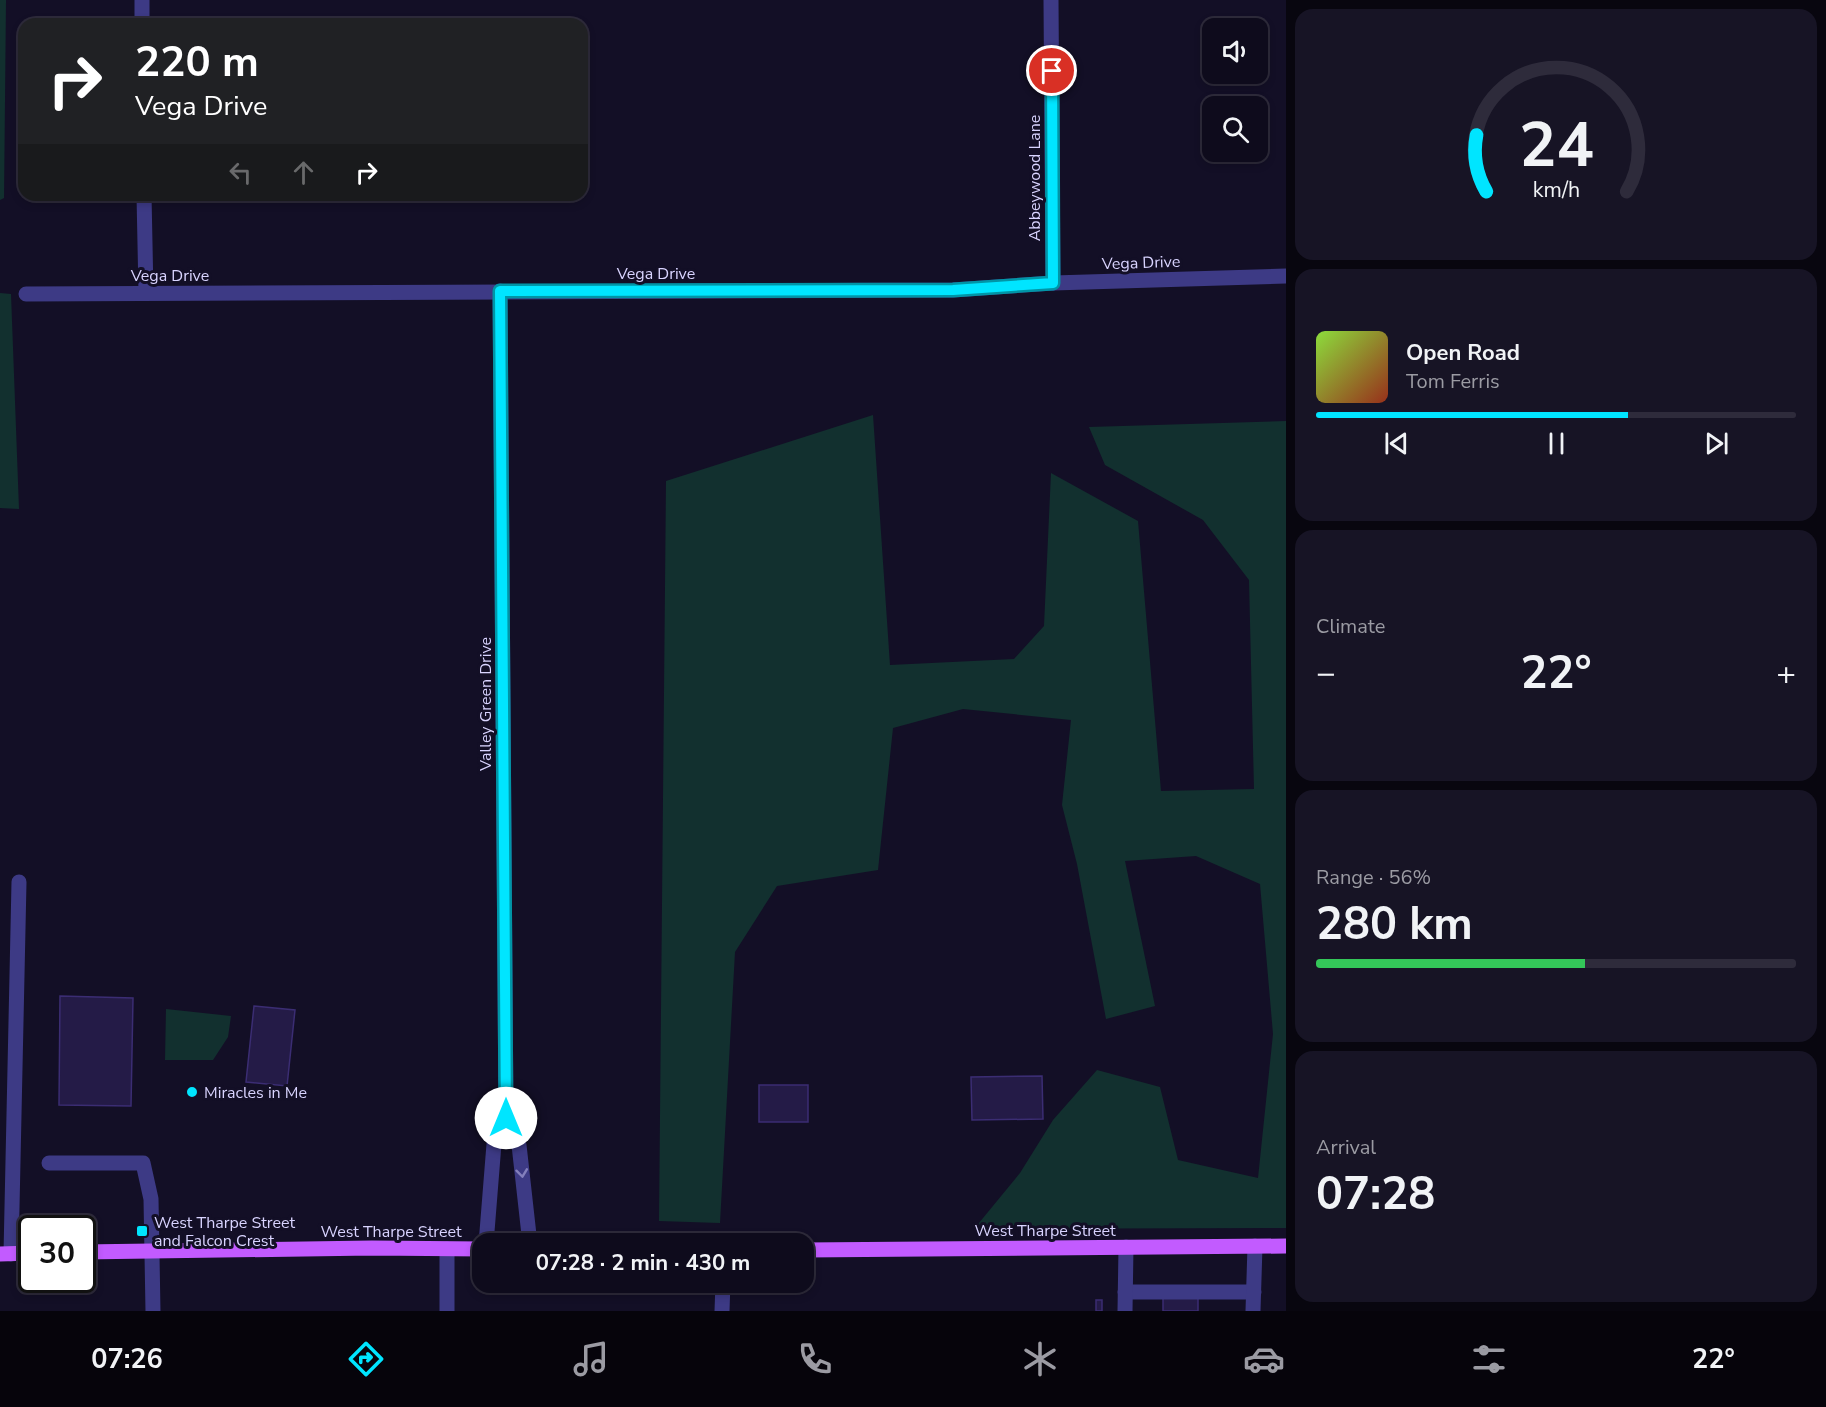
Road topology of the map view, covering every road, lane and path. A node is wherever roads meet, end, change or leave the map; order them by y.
1 (142, 0) edge
2 (1051, 0) edge
3 (142, 18) edge
4 (144, 201) edge
5 (1286, 276) edge
6 (1053, 283) junction
7 (500, 291) junction
8 (146, 293) junction
9 (26, 294) dead end
10 (19, 882) dead end
11 (506, 1118) junction
12 (49, 1162) dead end
13 (487, 1233) edge
14 (529, 1233) edge
15 (1255, 1246) junction
16 (1286, 1246) edge
17 (1126, 1247) junction
18 (447, 1249) junction
19 (472, 1249) edge
20 (814, 1250) edge
21 (153, 1251) junction
22 (96, 1252) edge
23 (5, 1254) edge
24 (1125, 1292) junction
25 (1254, 1292) junction
26 (723, 1293) edge
27 (153, 1311) edge
28 (447, 1311) edge
29 (722, 1311) edge
30 (1125, 1311) edge
31 (1254, 1311) edge

1 - 3 street
2 - 6 street, Abbeywood Lane
4 - 8 street
5 - 6 street, Vega Drive
6 - 7 street, Vega Drive
7 - 8 street, Vega Drive
7 - 11 street, Valley Green Drive
8 - 9 street, Vega Drive
10 - 23 street
11 - 13 street, Valley Green Drive
11 -> 14 street, Valley Green Drive
12 - 21 street
15 - 16 main road, West Tharpe Street
15 - 17 main road, West Tharpe Street
15 - 25 street
17 - 20 main road, West Tharpe Street
17 - 24 street
18 - 19 main road, West Tharpe Street
18 - 21 main road, West Tharpe Street
18 - 28 street
21 - 22 main road, West Tharpe Street
21 - 27 street
24 - 25 street
24 - 30 street
25 - 31 street
26 - 29 street

